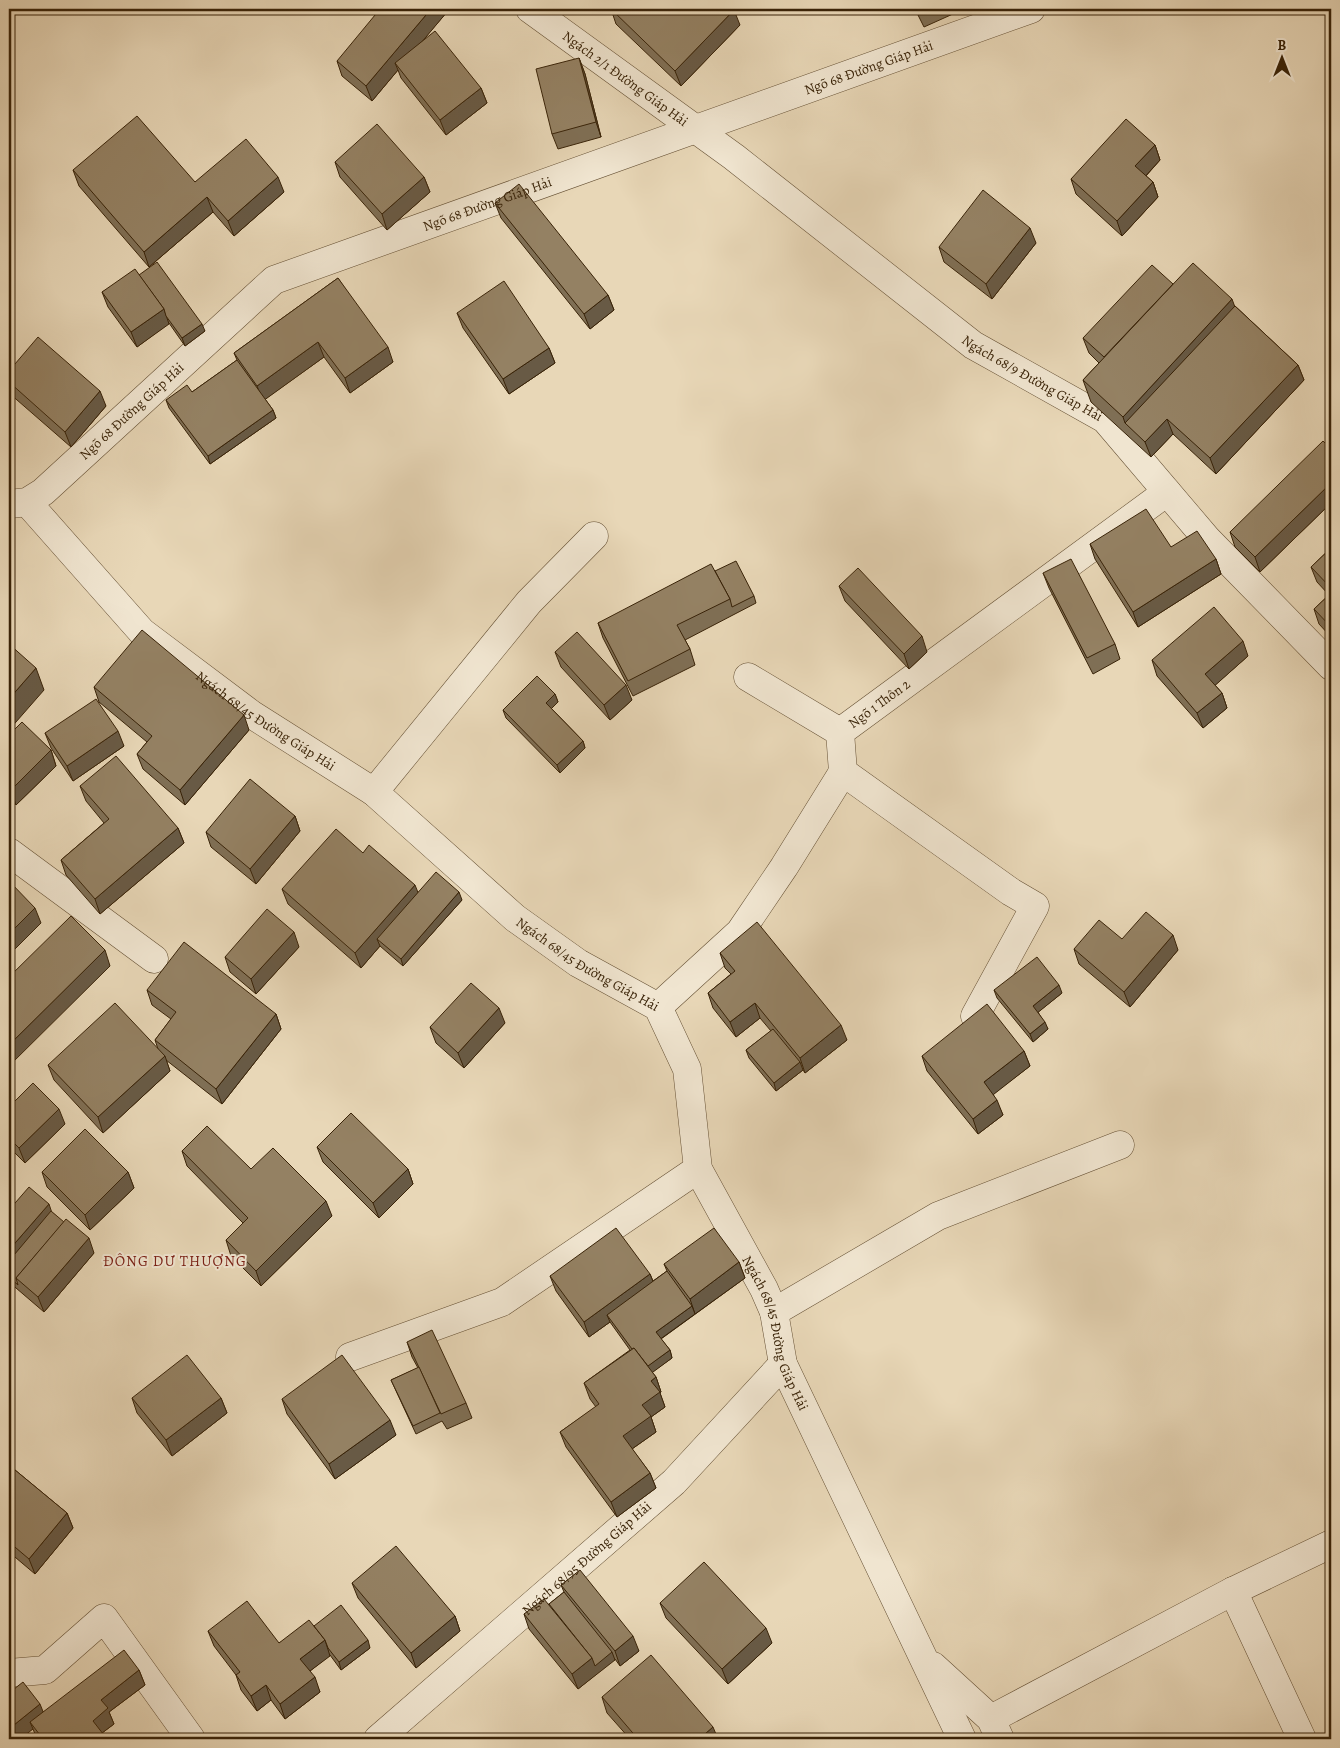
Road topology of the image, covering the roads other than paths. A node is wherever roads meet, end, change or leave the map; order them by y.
1 (530, 9) edge
2 (1030, 9) edge
3 (696, 129) junction
4 (1167, 492) junction
5 (18, 503) edge
6 (594, 536) dead end
7 (1331, 666) edge
8 (748, 677) dead end
9 (840, 732) junction
10 (844, 772) junction
11 (374, 792) junction
12 (9, 852) edge
13 (154, 959) dead end
14 (658, 1008) junction
15 (975, 1016) edge
16 (1120, 1145) dead end
17 (698, 1169) junction
18 (774, 1312) junction
19 (350, 1357) dead end
20 (783, 1364) junction
21 (1331, 1544) edge
22 (1233, 1591) junction
23 (922, 1656) junction
24 (9, 1673) edge
25 (996, 1729) edge
26 (192, 1739) edge
27 (378, 1739) edge
28 (962, 1739) edge
29 (1302, 1739) edge

1 - 3 street, Ngách 2/1 Đường Giáp Hải
2 - 3 street, Ngõ 68 Đường Giáp Hải
3 - 4 street, Ngách 68/9 Đường Giáp Hải
3 - 5 street, Ngõ 68 Đường Giáp Hải
4 - 7 street, Ngách 68/9 Đường Giáp Hải
4 - 9 street, Ngõ 1 Thôn 2
5 - 11 street, Ngách 68/45 Đường Giáp Hải
6 - 11 street
8 - 9 street
9 - 10 street, Ngõ 1 Thôn 2
10 - 14 street
10 - 15 street
11 - 14 street, Ngách 68/45 Đường Giáp Hải
12 - 13 street
14 - 17 street, Ngách 68/45 Đường Giáp Hải
16 - 18 street
17 - 18 street, Ngách 68/45 Đường Giáp Hải
17 - 19 street
18 - 20 street, Ngách 68/45 Đường Giáp Hải
20 - 23 street, Ngách 68/45 Đường Giáp Hải
20 - 27 street, Ngách 68/95 Đường Giáp Hải
21 - 22 street
22 - 25 street
22 - 29 street
23 - 25 street, Ngách 68/45 Đường Giáp Hải
23 - 28 street, Ngách 68/45 Đường Giáp Hải
24 - 26 street

